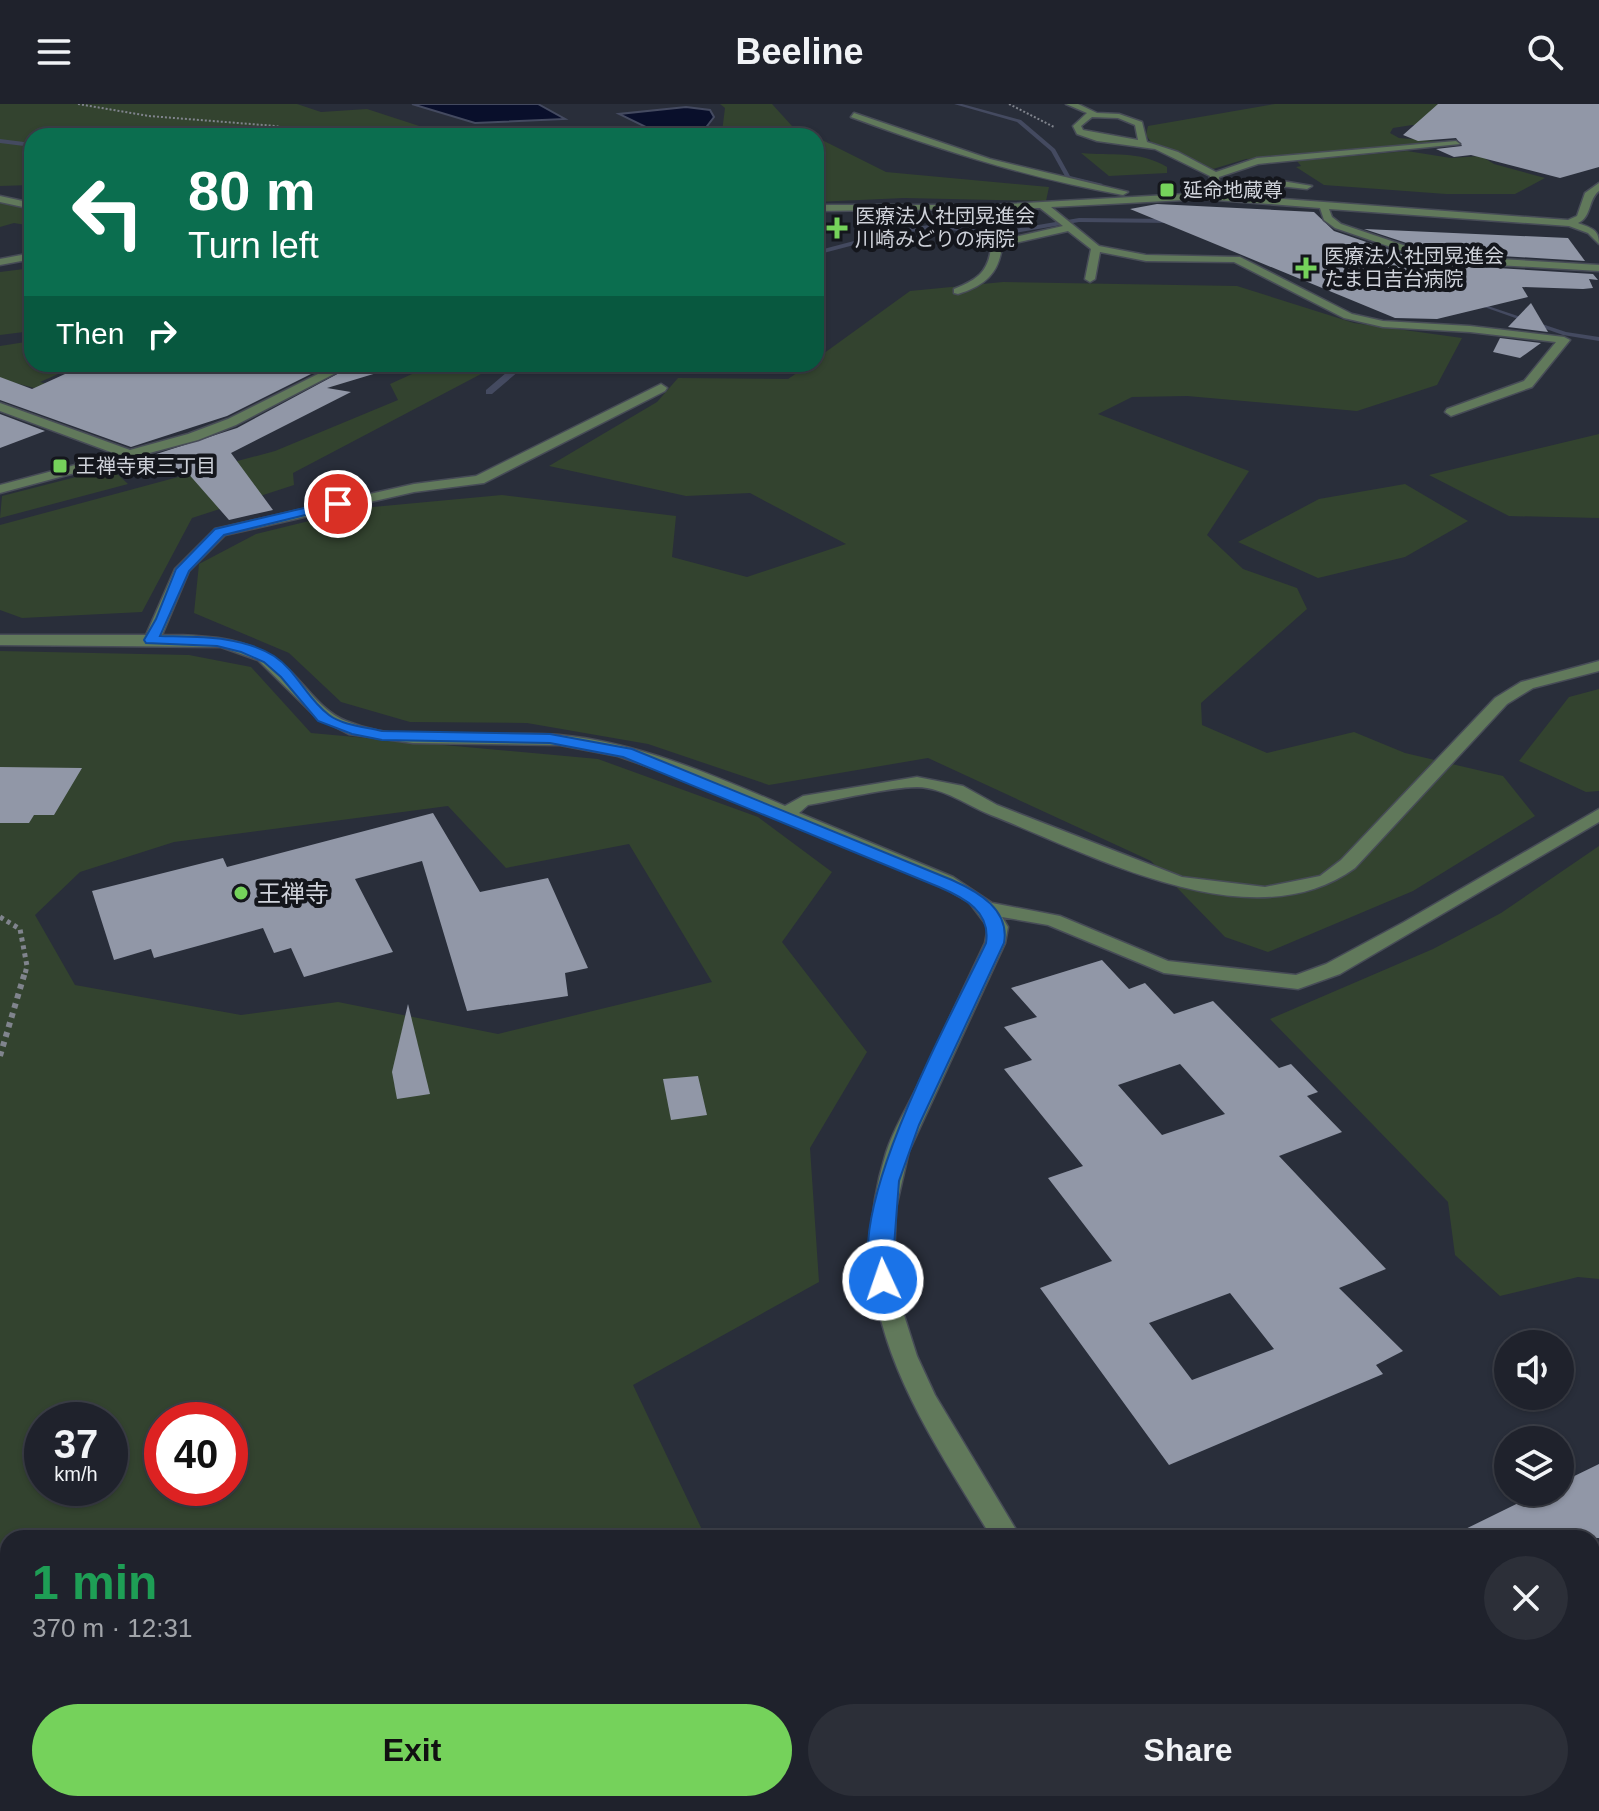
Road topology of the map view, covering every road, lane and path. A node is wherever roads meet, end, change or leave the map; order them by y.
1 (78, 104) edge
2 (1009, 104) edge
3 (1070, 104) edge
4 (854, 115) dead end
5 (1092, 115) junction
6 (284, 128) edge
7 (1061, 134) dead end
8 (1143, 144) junction
9 (1456, 144) dead end
10 (1215, 175) junction
11 (1307, 186) dead end
12 (1599, 186) edge
13 (1208, 193) junction
14 (1158, 198) junction
15 (0, 199) edge
16 (24, 204) edge
17 (1043, 206) junction
18 (1324, 206) junction
19 (824, 208) edge
20 (1570, 223) junction
21 (1068, 228) junction
22 (1599, 241) edge
23 (997, 244) junction
24 (984, 247) dead end
25 (1096, 248) junction
26 (24, 258) edge
27 (0, 262) edge
28 (1599, 268) edge
29 (1090, 279) dead end
30 (958, 291) dead end
31 (331, 372) edge
32 (661, 388) dead end
33 (0, 407) edge
34 (1451, 412) dead end
35 (129, 454) junction
36 (0, 477) edge
37 (14, 484) junction
38 (0, 489) edge
39 (0, 640) edge
40 (151, 640) junction
41 (1599, 666) edge
42 (1599, 814) edge
43 (785, 815) junction
44 (986, 908) junction
45 (0, 917) edge
46 (0, 1056) edge
47 (1002, 1530) edge

1 - 6 path
2 - 7 path
3 - 5 street
4 - 14 street
5 - 8 street
5 - 8 street
8 - 10 street
9 - 10 street
10 - 13 street
11 - 13 street
12 - 20 street
13 - 14 street
13 - 18 street
14 - 17 street
15 - 16 street
17 - 19 street
17 - 21 street
18 - 20 street
18 - 28 street
20 - 22 street
21 - 23 street
21 - 25 street
23 - 24 street
23 - 30 street
25 - 29 street
25 - 34 street
26 - 27 street
31 - 35 street
32 - 40 street
33 - 35 street
35 - 37 street
36 - 37 street
37 - 38 street
39 - 40 street
40 - 43 street
41 - 43 street
42 - 44 street
43 - 44 street
44 - 47 street
45 - 46 path

